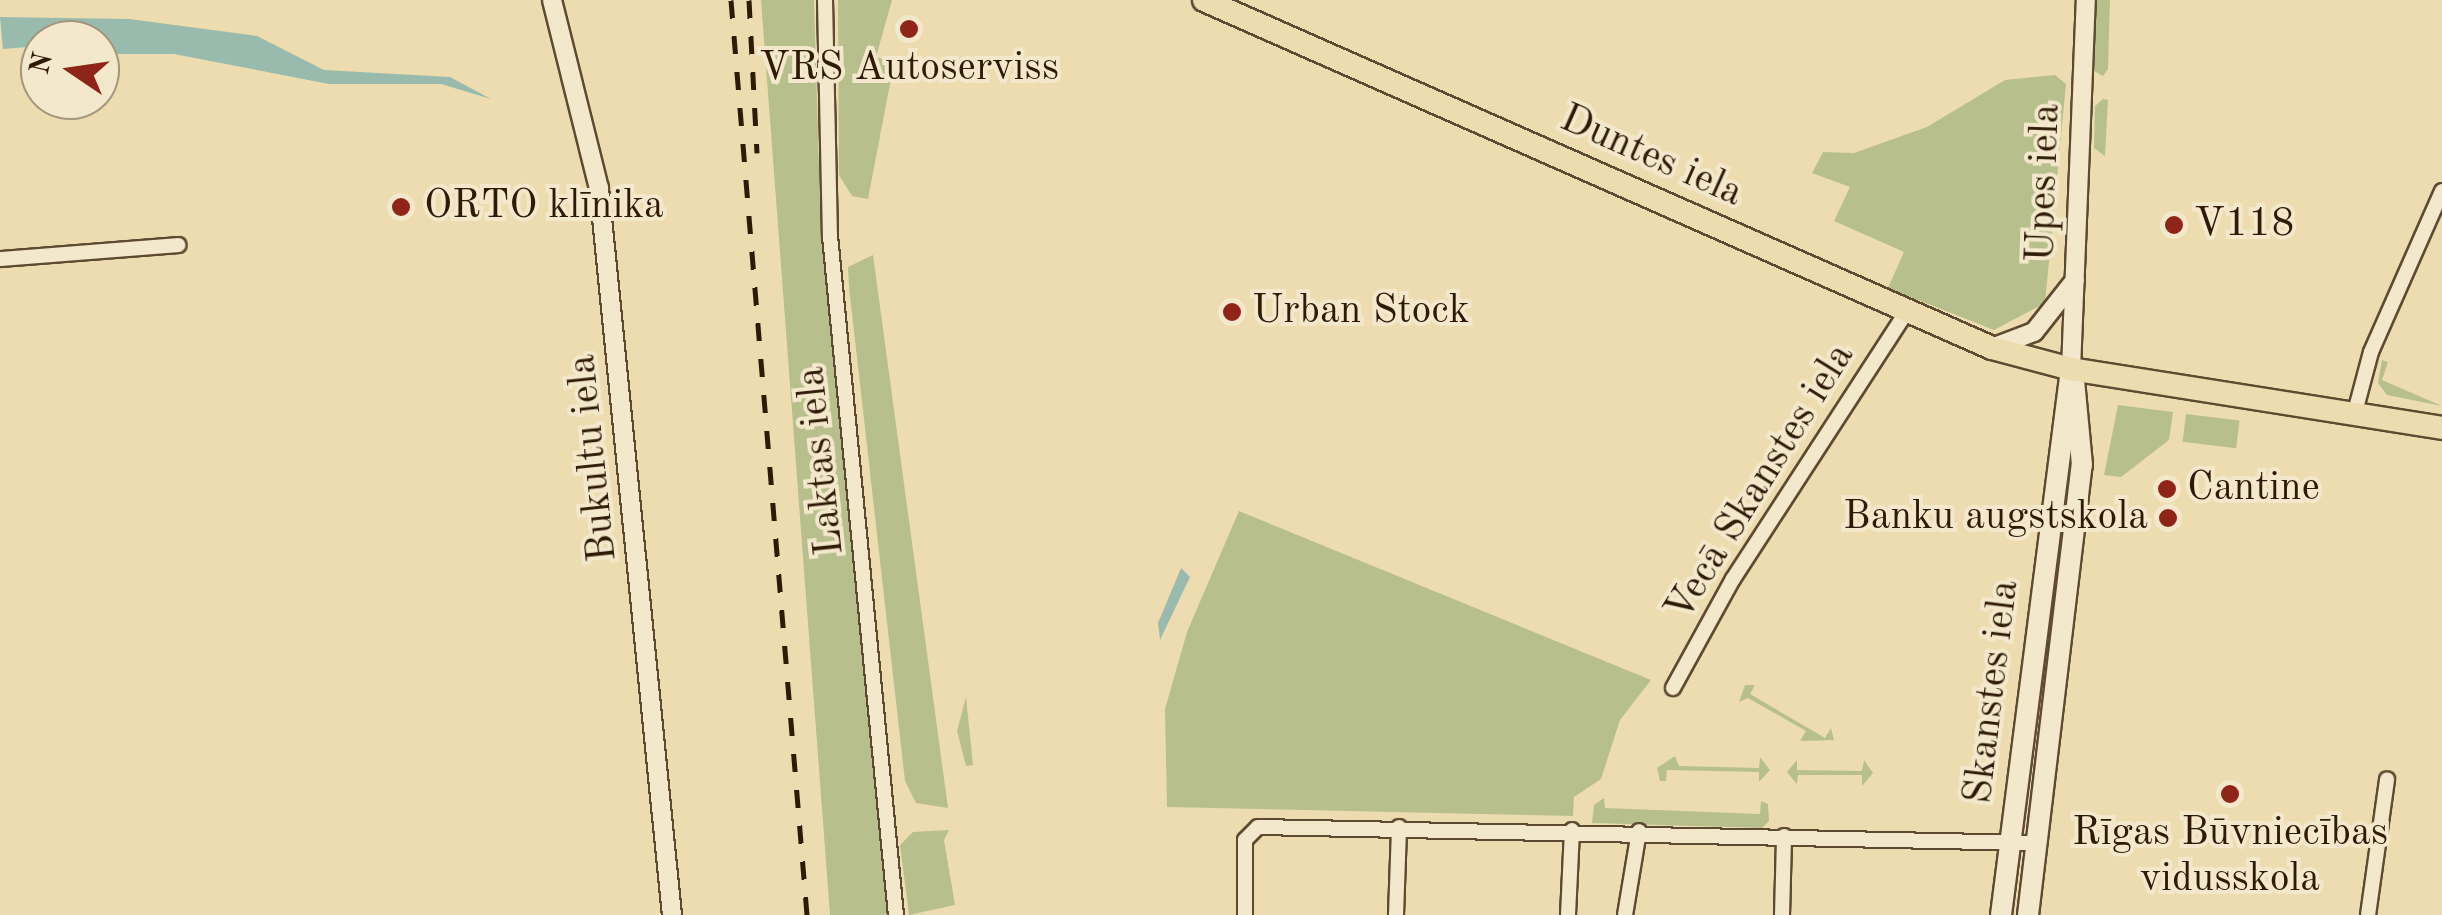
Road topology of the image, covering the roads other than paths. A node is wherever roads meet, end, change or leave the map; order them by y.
1 (552, 0) edge
2 (825, 0) edge
3 (1204, 0) edge
4 (2086, 0) edge
5 (2442, 191) edge
6 (178, 245) dead end
7 (0, 259) edge
8 (2076, 279) junction
9 (1905, 314) junction
10 (1992, 348) junction
11 (2072, 369) junction
12 (2355, 412) junction
13 (2442, 428) edge
14 (1673, 688) dead end
15 (2387, 779) dead end
16 (1399, 828) junction
17 (1572, 830) junction
18 (1639, 832) junction
19 (1784, 836) junction
20 (2010, 842) junction
21 (2035, 843) junction
22 (672, 915) edge
23 (896, 915) edge
24 (1245, 915) edge
25 (1396, 915) edge
26 (1568, 915) edge
27 (1625, 915) edge
28 (1782, 915) edge
29 (2001, 915) edge
30 (2028, 915) edge
31 (2368, 915) edge

1 - 22 street, Bukultu iela
2 - 23 street, Laktas iela
3 - 9 main road, Duntes iela
4 - 8 street, Upes iela
5 - 12 street
6 - 7 street
8 - 10 street
8 - 11 street, Upes iela
9 - 10 main road, Duntes iela
9 - 14 street, Vecā Skanstes iela
10 - 11 main road, Duntes iela
11 - 12 main road, Duntes iela
11 - 20 main road, Skanstes iela
11 - 21 main road, Skanstes iela
12 - 13 main road, Duntes iela
15 - 31 street
16 - 17 street
16 - 24 street
16 - 25 street
17 - 18 street
17 - 26 street
18 - 19 street
18 - 27 street
19 - 20 street
19 - 28 street
20 - 21 street
20 - 29 main road, Skanstes iela
21 - 30 main road, Skanstes iela

